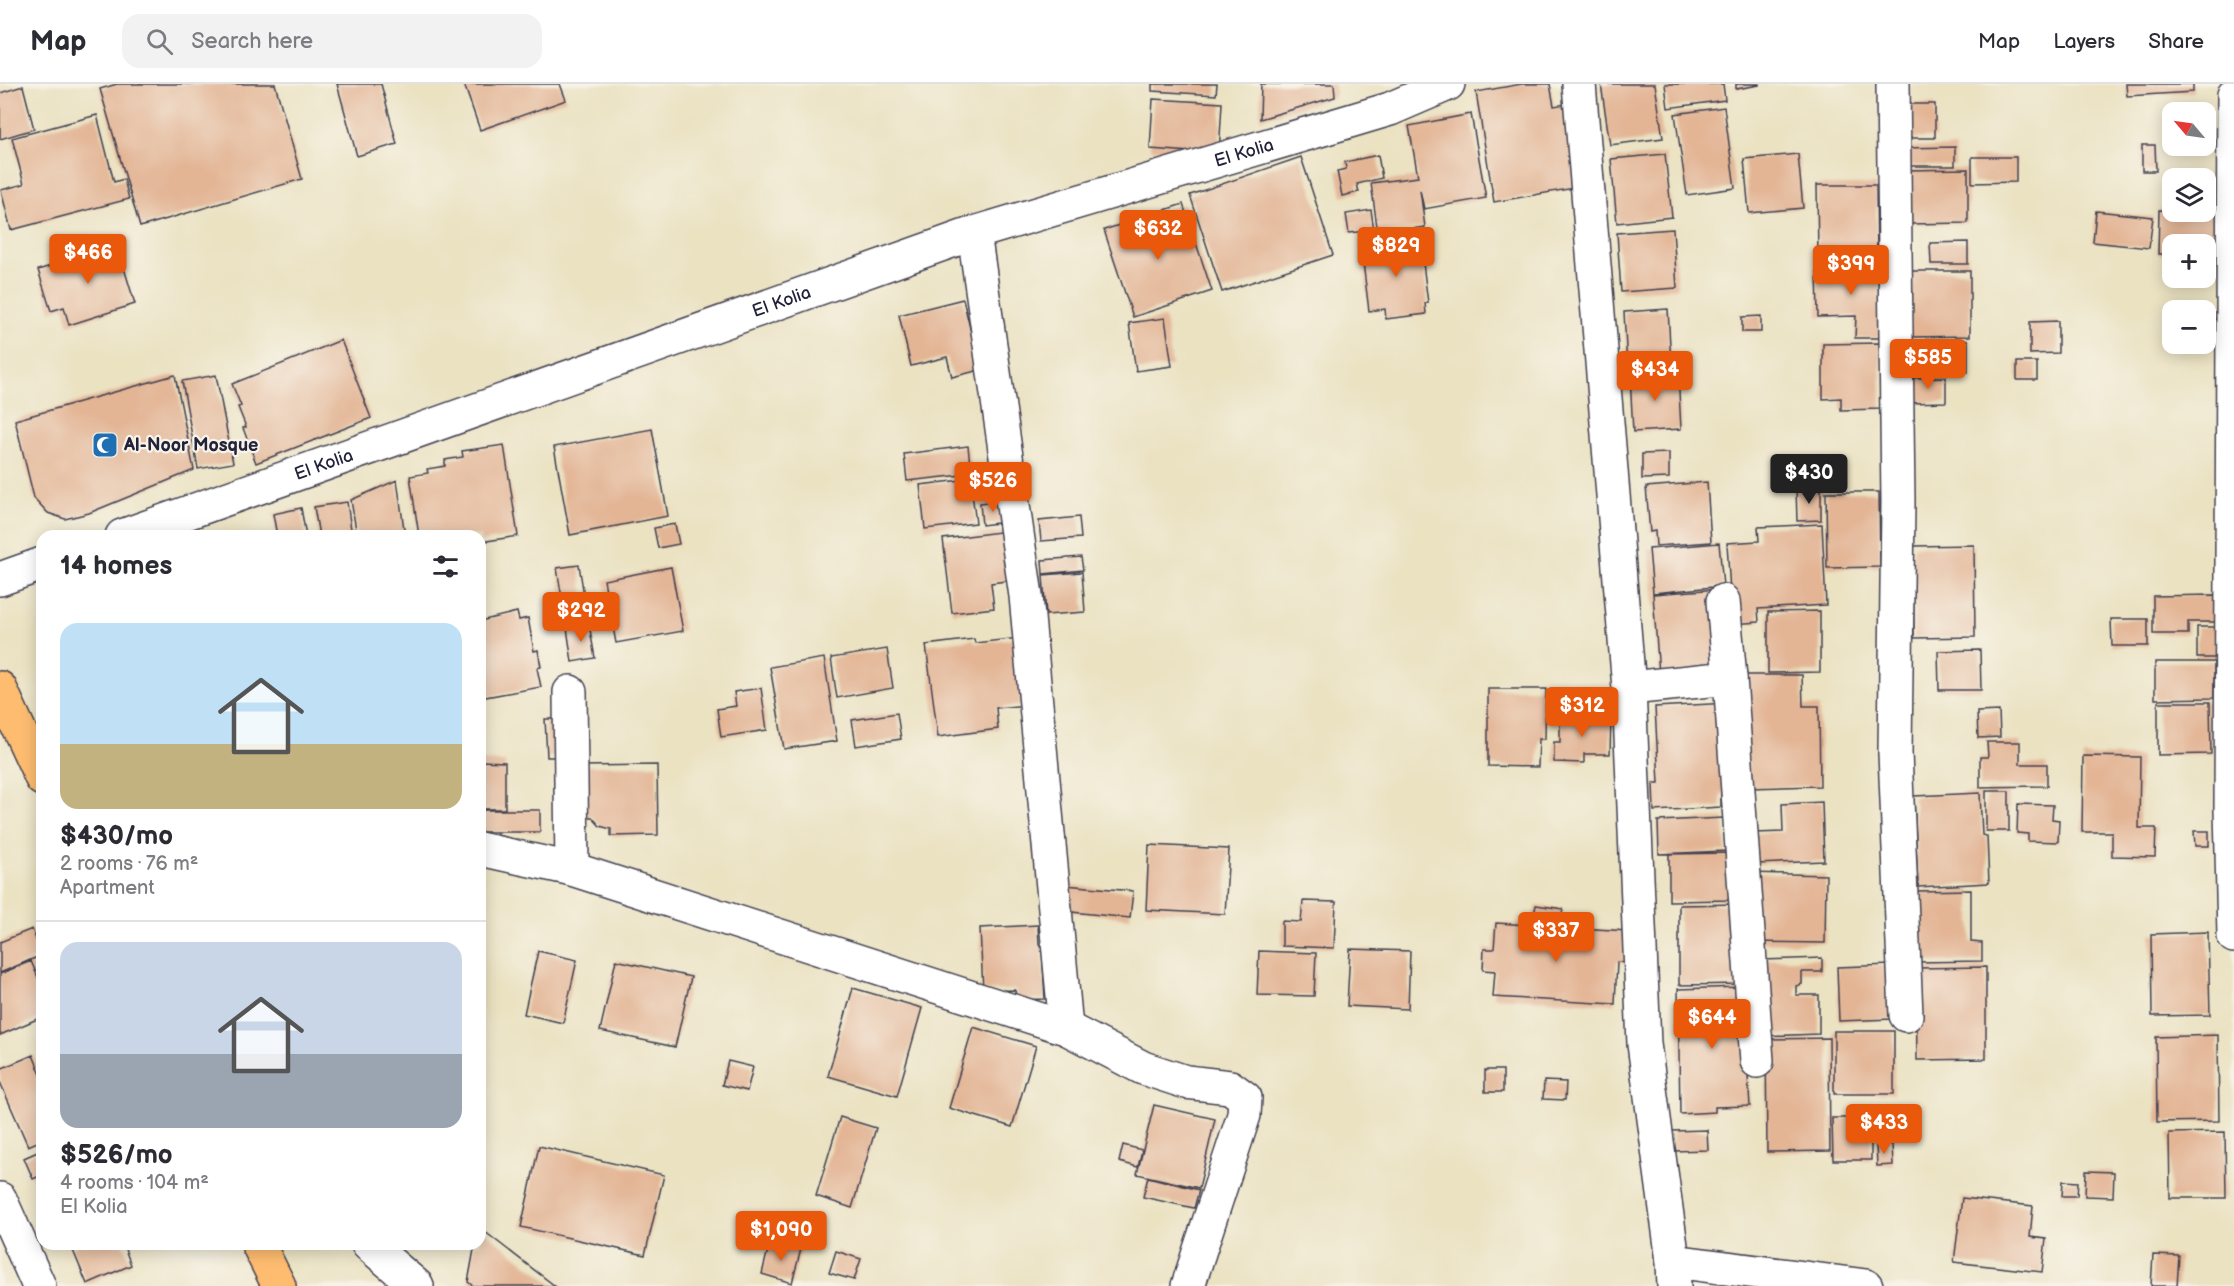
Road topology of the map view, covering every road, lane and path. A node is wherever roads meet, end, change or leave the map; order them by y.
1 (1448, 84) edge
2 (1579, 84) edge
3 (1893, 84) edge
4 (2234, 94) edge
5 (974, 233) junction
6 (139, 530) edge
7 (36, 566) edge
8 (0, 579) edge
9 (1724, 601) dead end
10 (1730, 678) junction
11 (0, 688) edge
12 (1629, 688) junction
13 (570, 692) dead end
14 (36, 766) edge
15 (486, 850) edge
16 (572, 869) junction
17 (2234, 936) edge
18 (1906, 1015) dead end
19 (1065, 1028) junction
20 (1757, 1061) dead end
21 (0, 1199) edge
22 (261, 1250) edge
23 (375, 1250) edge
24 (1674, 1274) edge
25 (39, 1286) edge
26 (279, 1286) edge
27 (417, 1286) edge
28 (1188, 1286) edge
29 (1866, 1286) edge

1 - 5 street, El Kolia
2 - 12 street
3 - 18 street
4 - 17 street
5 - 6 street, El Kolia
5 - 19 street
7 - 8 street
9 - 10 street
10 - 12 street
10 - 20 street
11 - 14 main road
12 - 24 street
13 - 16 street
15 - 16 street
16 - 19 street
19 - 28 street
21 - 25 street
22 - 26 main road
23 - 27 street
24 - 29 street

